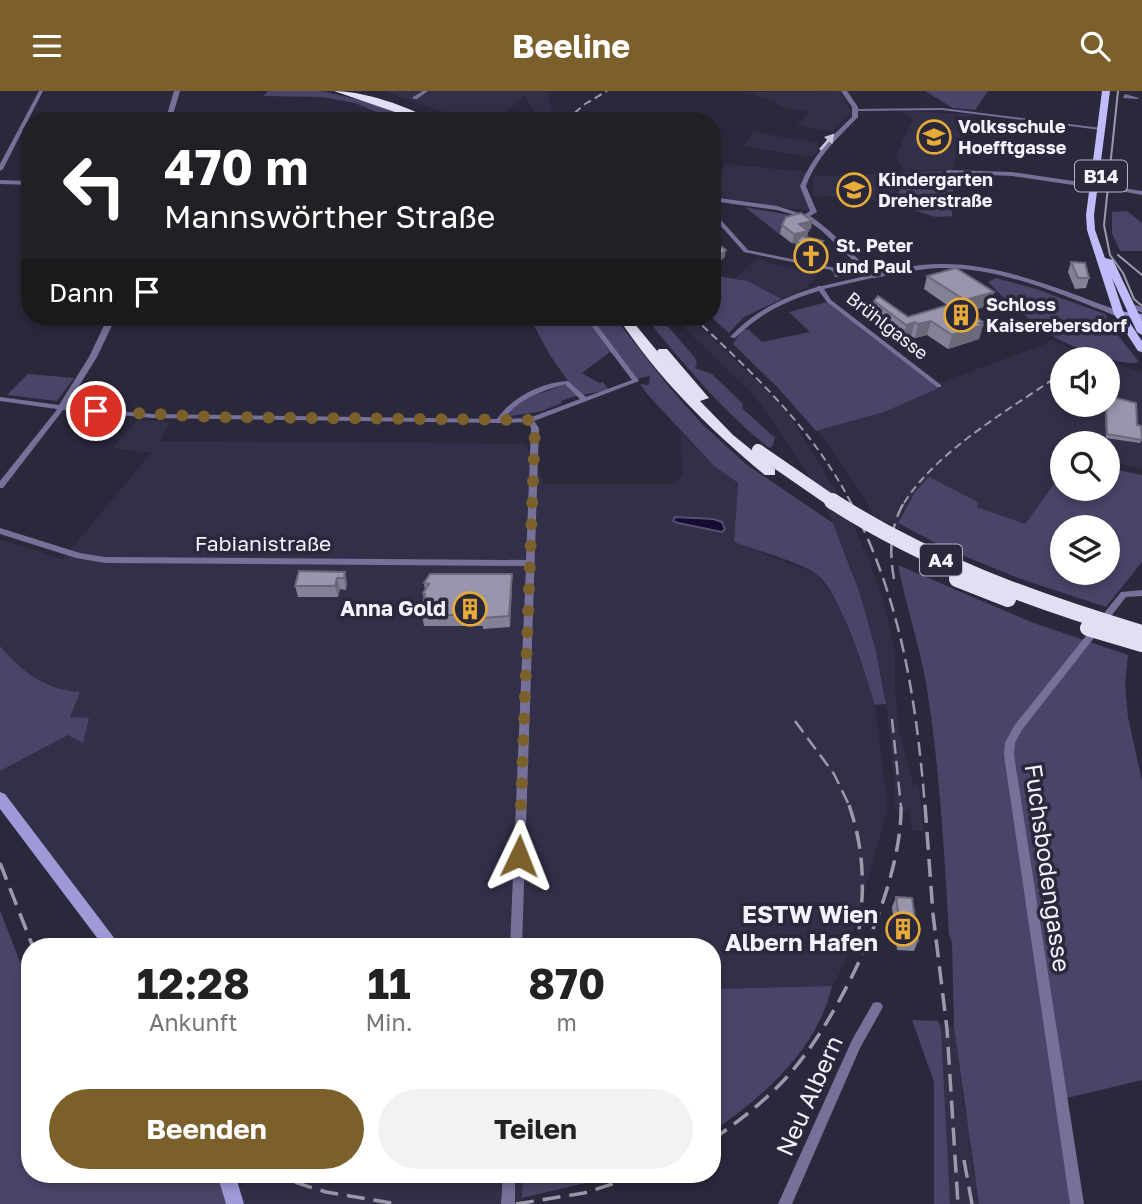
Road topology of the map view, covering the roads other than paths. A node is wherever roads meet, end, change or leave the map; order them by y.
1 (41, 91) edge
2 (177, 91) edge
3 (338, 91) edge
4 (354, 91) edge
5 (426, 91) edge
6 (844, 91) edge
7 (1106, 91) edge
8 (1112, 91) edge
9 (415, 98) dead end
10 (1136, 99) dead end
11 (1142, 102) edge
12 (855, 110) junction
13 (30, 112) edge
14 (170, 112) edge
15 (406, 112) edge
16 (416, 112) edge
17 (21, 129) edge
18 (1101, 129) junction
19 (0, 169) edge
20 (948, 172) dead end
21 (0, 182) edge
22 (21, 183) edge
23 (1093, 186) junction
24 (1122, 190) dead end
25 (1142, 193) edge
26 (721, 200) edge
27 (805, 216) junction
28 (721, 222) edge
29 (837, 276) junction
30 (874, 276) junction
31 (859, 279) junction
32 (832, 284) junction
33 (820, 288) junction
34 (1137, 312) edge
35 (1119, 313) junction
36 (108, 326) edge
37 (595, 326) edge
38 (630, 326) edge
39 (643, 326) edge
40 (1142, 332) edge
41 (733, 337) dead end
42 (1142, 349) edge
43 (939, 386) dead end
44 (0, 399) edge
45 (585, 400) junction
46 (61, 408) junction
47 (530, 420) junction
48 (499, 421) junction
49 (0, 486) edge
50 (0, 530) edge
51 (531, 563) junction
52 (1142, 593) edge
53 (1142, 633) edge
54 (1142, 644) edge
55 (0, 798) edge
56 (106, 938) edge
57 (516, 938) edge
58 (877, 1007) dead end
59 (229, 1183) edge
60 (509, 1183) edge
61 (235, 1204) edge
62 (508, 1204) edge
63 (785, 1204) edge
64 (1077, 1204) edge

1 - 13 street
2 - 14 street
3 - 15 highway
4 - 16 highway
5 - 9 street
6 - 12 street
7 - 18 main road, B14
8 - 34 main road, B14
10 - 11 street
12 - 18 street
27 -> 12 street
17 - 19 street
18 - 23 main road, B14
20 - 23 street
21 - 22 street
23 - 35 main road, B14
24 - 25 street
26 - 27 street
27 - 30 street
28 - 29 street
29 - 31 street
29 - 32 street
30 - 31 street
30 - 35 street
31 - 32 street
32 - 33 street
33 - 41 street
33 - 43 street, Brühlgasse
34 - 35 main road
34 - 40 main road, B14
35 - 42 main road, B14
36 - 46 street
37 - 45 street
38 - 54 highway, A4, bridge
39 - 53 highway, A4, bridge
44 - 46 street
45 - 47 street
45 - 48 street
46 - 48 street
46 - 49 street
47 - 48 street
47 - 51 street
50 - 51 street, Fabianistraße
51 - 57 street
52 - 64 street, Fuchsbodengasse
55 - 56 main road
58 - 63 street, Neu Albern
59 - 61 main road
60 - 62 street

